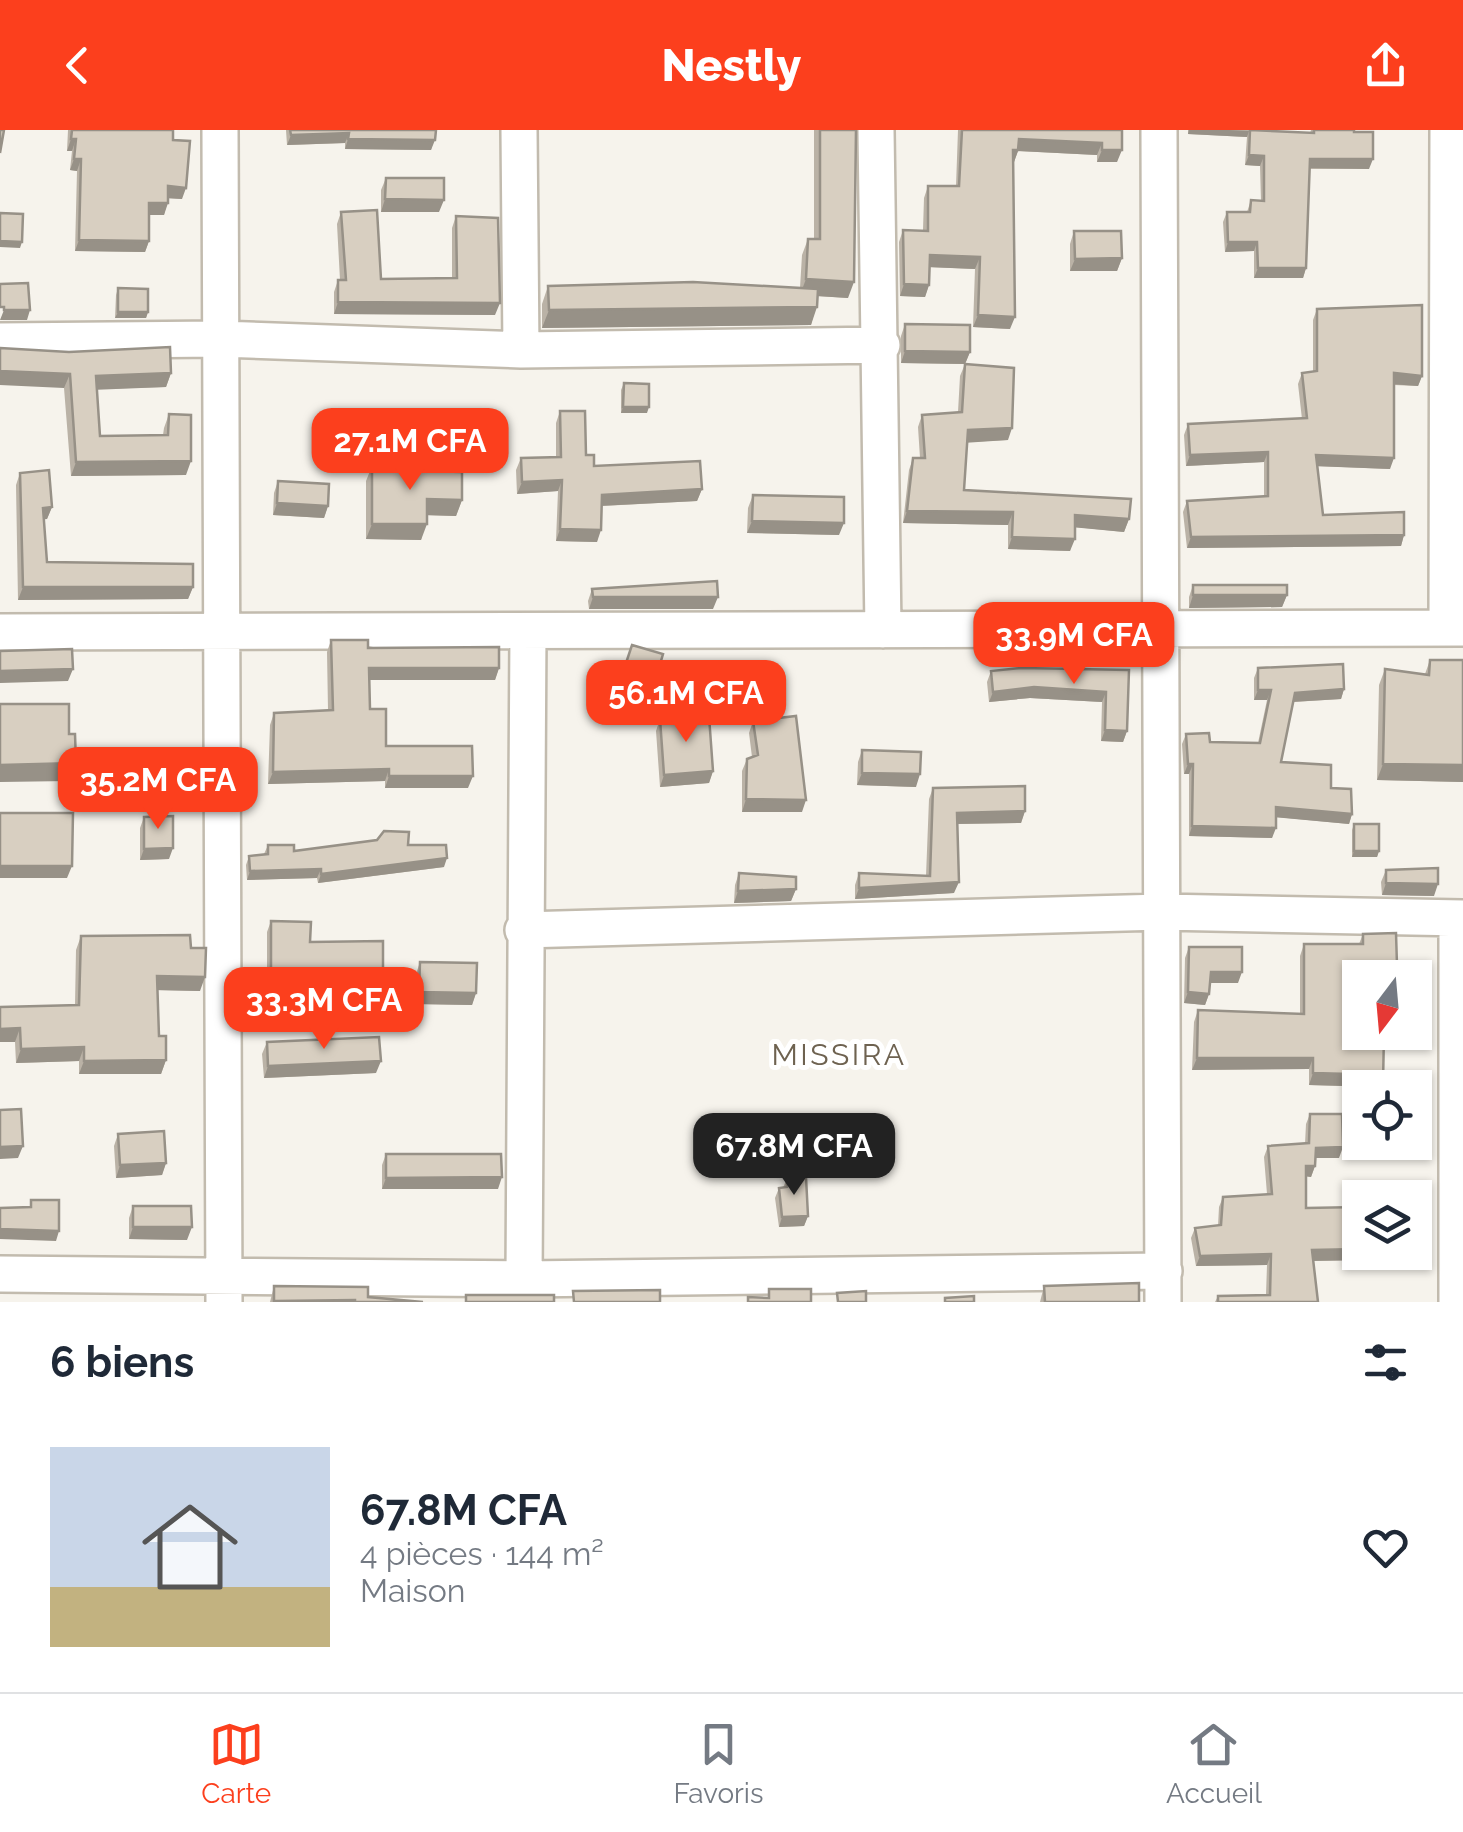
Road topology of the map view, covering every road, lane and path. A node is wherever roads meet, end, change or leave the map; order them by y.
1 (220, 130) edge
2 (518, 130) edge
3 (876, 130) edge
4 (1159, 130) edge
5 (1448, 130) edge
6 (220, 339) junction
7 (0, 340) edge
8 (882, 344) junction
9 (1457, 345) edge
10 (521, 350) junction
11 (1455, 628) edge
12 (1162, 629) junction
13 (883, 630) junction
14 (528, 631) junction
15 (0, 632) edge
16 (221, 632) junction
17 (1162, 912) junction
18 (1460, 918) edge
19 (523, 930) junction
20 (1460, 1264) edge
21 (0, 1274) edge
22 (524, 1279) junction
23 (1163, 1287) edge
24 (224, 1291) edge
25 (1457, 1302) edge

1 - 6 street
2 - 10 street
3 - 8 street
4 - 12 street
5 - 9 street
6 - 7 street
6 - 10 street
6 - 16 street
8 - 10 street
8 - 13 street
9 - 11 street
11 - 12 street
12 - 13 street
12 - 17 street
13 - 14 street
14 - 16 street
14 - 19 street
15 - 16 street
16 - 24 street
17 - 18 street
17 - 19 street
17 - 23 street
18 - 20 street
19 - 22 street
20 - 25 street
21 - 24 street
22 - 23 street
22 - 24 street

